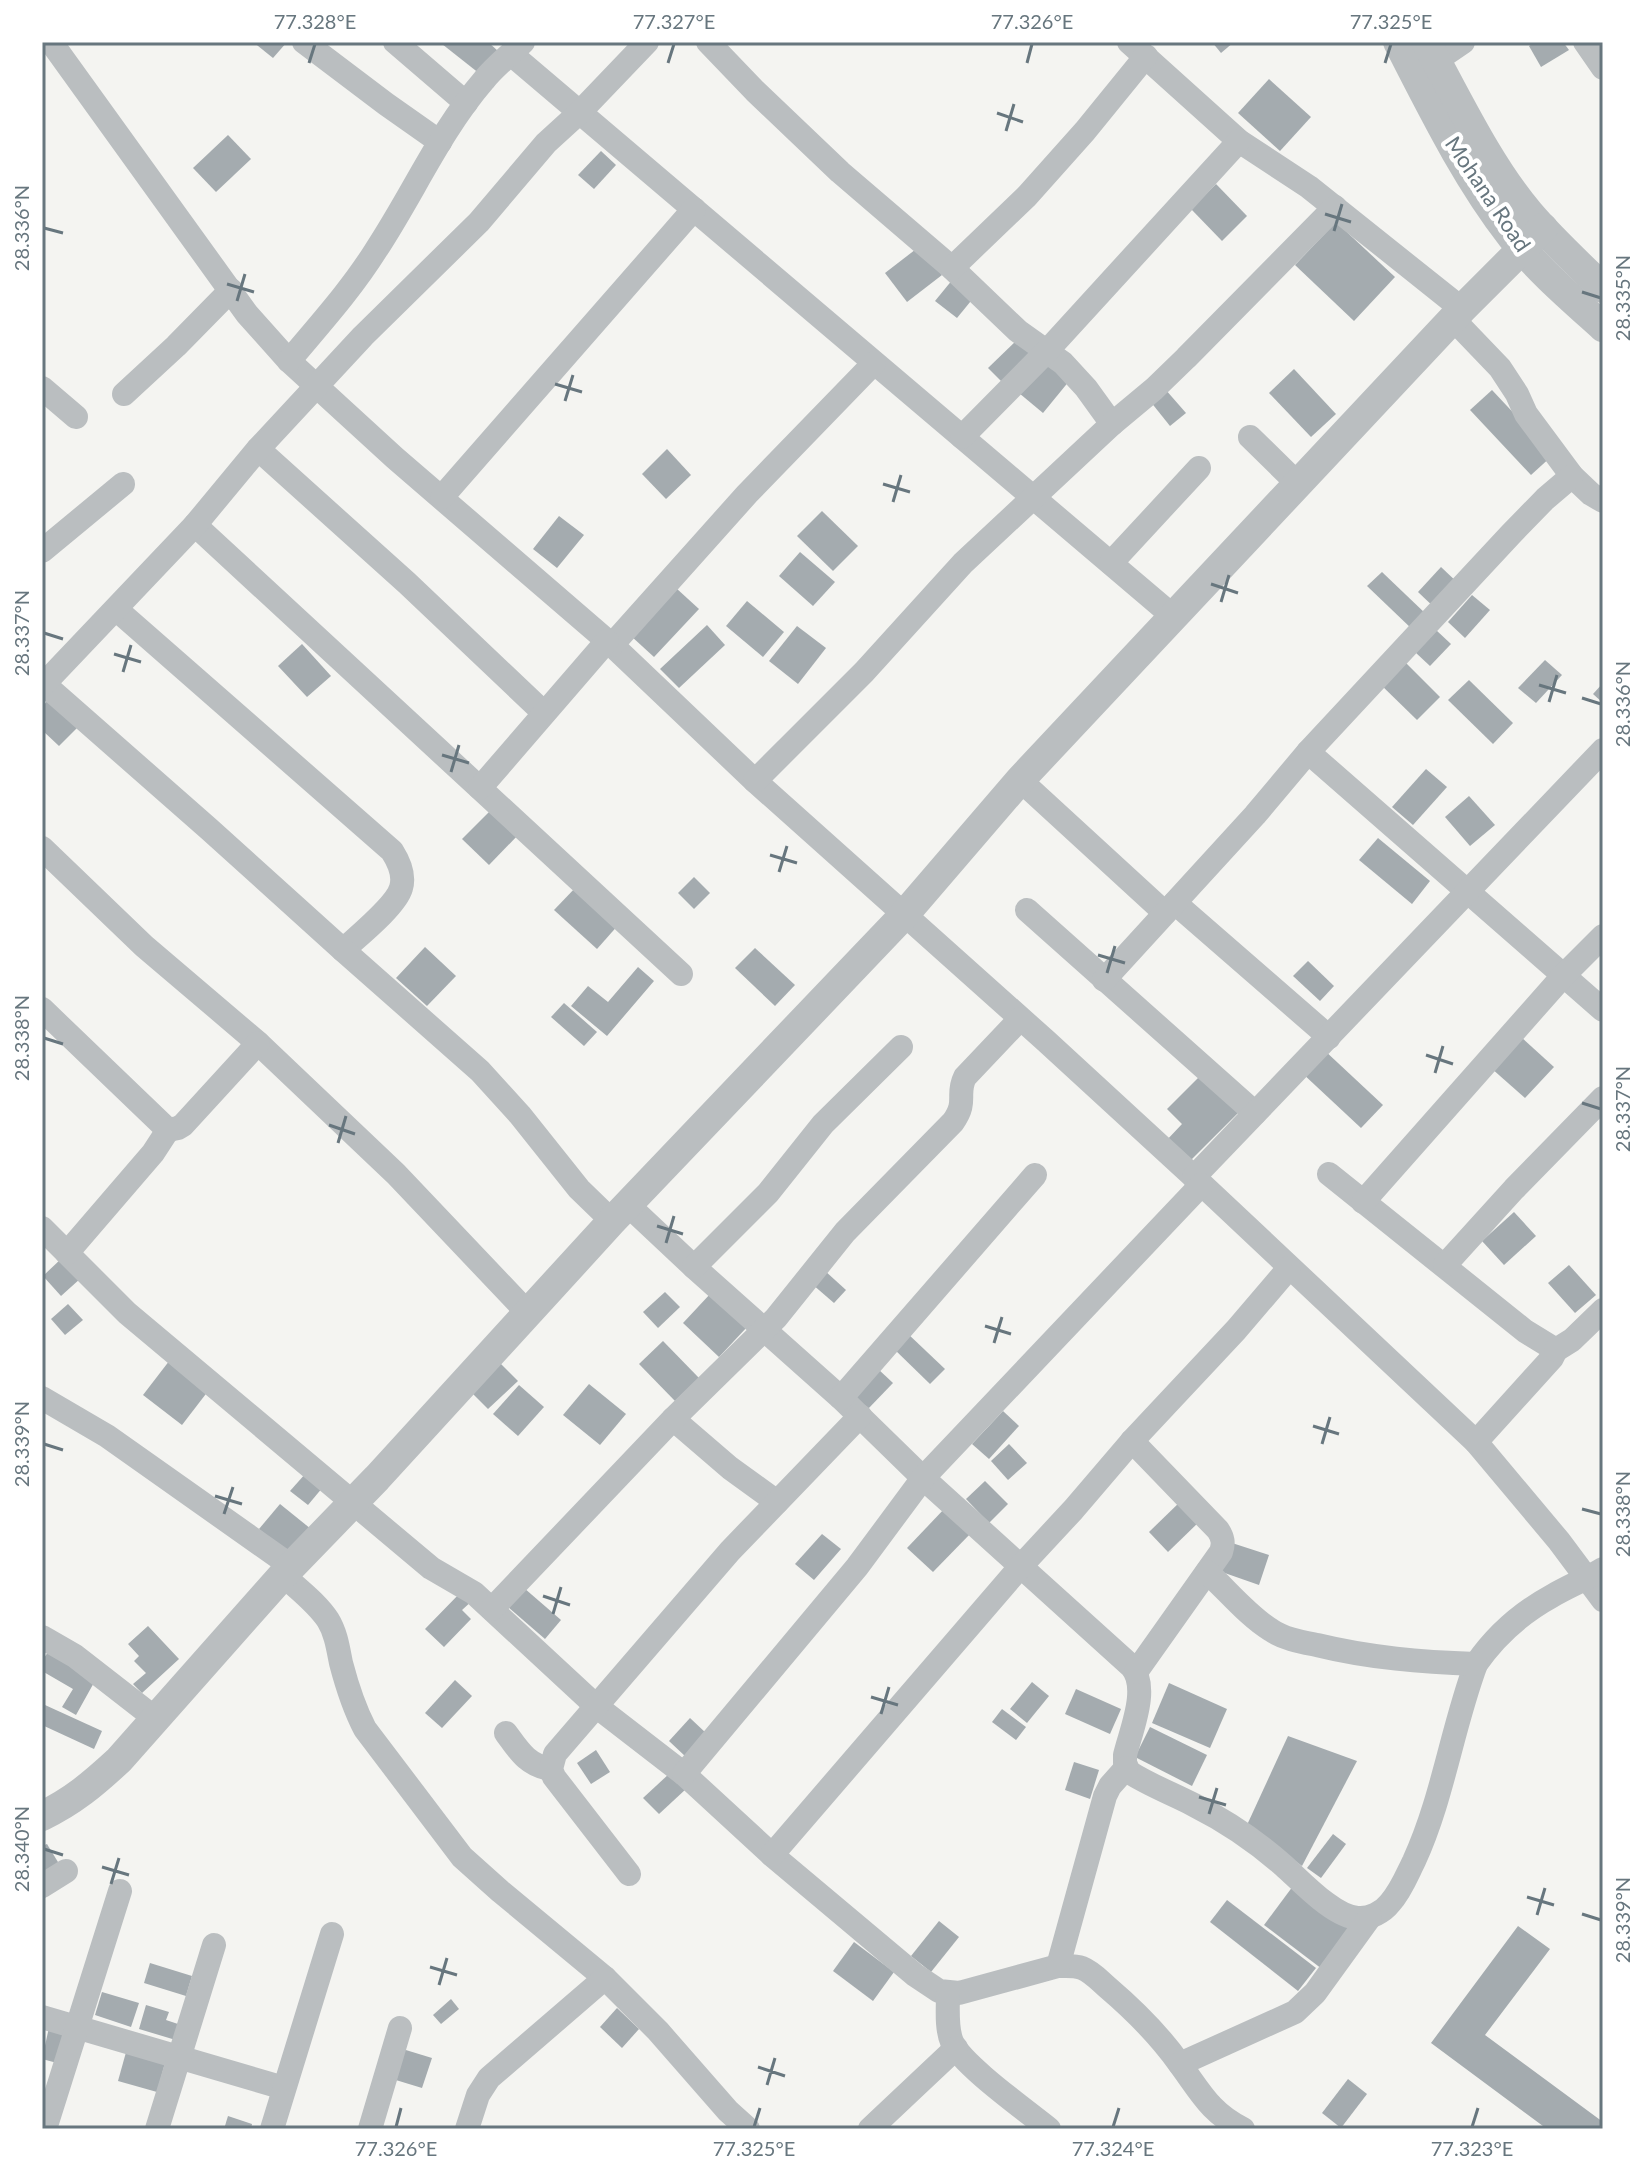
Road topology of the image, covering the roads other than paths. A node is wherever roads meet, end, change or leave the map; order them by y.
1 (51, 42) edge
2 (304, 42) edge
3 (395, 42) edge
4 (647, 42) edge
5 (708, 42) edge
6 (1398, 42) edge
7 (1463, 42) edge
8 (1585, 42) edge
9 (517, 48) edge
10 (1138, 49) edge
11 (70, 53) edge
12 (1425, 59) edge
13 (1603, 68) edge
14 (466, 103) junction
15 (580, 112) junction
16 (1239, 141) junction
17 (440, 142) junction
18 (1335, 207) junction
19 (694, 209) junction
20 (1533, 238) junction
21 (952, 268) junction
22 (1603, 288) edge
23 (231, 290) junction
24 (1457, 314) junction
25 (1603, 327) edge
26 (1047, 351) junction
27 (289, 361) junction
28 (874, 363) junction
29 (318, 386) junction
30 (42, 388) edge
31 (124, 394) dead end
32 (76, 417) dead end
33 (1112, 424) junction
34 (962, 437) junction
35 (1250, 437) dead end
36 (258, 449) junction
37 (1199, 468) dead end
38 (1572, 476) junction
39 (123, 484) dead end
40 (1298, 484) junction
41 (442, 497) junction
42 (1034, 498) junction
43 (1603, 501) edge
44 (195, 525) junction
45 (42, 551) edge
46 (1111, 563) junction
47 (117, 610) junction
48 (1174, 617) junction
49 (610, 643) junction
50 (43, 685) edge
51 (544, 713) junction
52 (1603, 750) edge
53 (1308, 752) junction
54 (1020, 780) junction
55 (755, 781) junction
56 (480, 788) junction
57 (42, 848) edge
58 (1467, 893) junction
59 (1170, 908) junction
60 (1027, 910) dead end
61 (904, 915) junction
62 (1603, 936) edge
63 (343, 950) junction
64 (681, 974) dead end
65 (1563, 976) junction
66 (1104, 980) junction
67 (42, 1009) edge
68 (1603, 1010) edge
69 (1020, 1019) junction
70 (1329, 1037) junction
71 (258, 1043) junction
72 (901, 1047) dead end
73 (1603, 1098) edge
74 (1255, 1113) junction
75 (168, 1130) junction
76 (1329, 1174) dead end
77 (1035, 1175) dead end
78 (1198, 1181) junction
79 (1363, 1202) junction
80 (620, 1213) junction
81 (42, 1228) edge
82 (67, 1253) junction
83 (1445, 1265) junction
84 (694, 1267) junction
85 (1289, 1268) junction
86 (1603, 1310) edge
87 (527, 1312) junction
88 (764, 1330) junction
89 (1556, 1350) junction
90 (42, 1398) edge
91 (841, 1398) junction
92 (860, 1416) junction
93 (673, 1419) junction
94 (1132, 1441) junction
95 (1476, 1442) junction
96 (923, 1478) junction
97 (777, 1502) junction
98 (352, 1504) junction
99 (1020, 1567) junction
100 (287, 1570) junction
101 (1207, 1572) junction
102 (1595, 1574) edge
103 (1603, 1600) edge
104 (492, 1609) junction
105 (42, 1637) edge
106 (1476, 1664) junction
107 (1136, 1672) junction
108 (596, 1706) junction
109 (156, 1719) junction
110 (506, 1733) dead end
111 (1126, 1768) junction
112 (551, 1769) junction
113 (684, 1774) junction
114 (42, 1816) edge
115 (772, 1855) junction
116 (66, 1871) dead end
117 (629, 1874) dead end
118 (42, 1886) edge
119 (120, 1891) dead end
120 (1370, 1917) junction
121 (332, 1934) dead end
122 (214, 1945) dead end
123 (1058, 1966) junction
124 (605, 1978) junction
125 (948, 1993) junction
126 (42, 2017) edge
127 (77, 2028) junction
128 (400, 2028) dead end
129 (956, 2048) junction
130 (178, 2059) junction
131 (1180, 2064) junction
132 (284, 2088) junction
133 (1236, 2127) edge
134 (45, 2129) edge
135 (157, 2129) edge
136 (272, 2129) edge
137 (370, 2129) edge
138 (467, 2129) edge
139 (748, 2129) edge
140 (870, 2129) edge
141 (1049, 2129) edge

1 - 11 street
2 - 17 street
3 - 14 street
4 - 15 street
5 - 21 street
6 - 12 street, Mohana Road
7 - 12 street
8 - 13 street
9 - 14 street
9 - 15 street
10 - 16 street
10 - 21 street
11 - 23 street
12 - 20 street, Mohana Road
14 - 17 street
15 - 19 street
15 - 29 street
16 - 18 street
16 - 26 street
17 - 27 street
18 - 24 street
18 - 33 street
19 - 28 street
19 - 41 street
20 - 22 street, Mohana Road
20 - 24 street
20 - 25 street, Mohana Road
21 - 26 street
23 - 27 street
23 - 31 street
24 - 38 street
24 - 40 street
26 - 33 street
26 - 34 street
27 - 29 street
28 - 34 street
28 - 49 street
29 - 36 street
29 - 41 street
30 - 32 street
33 - 42 street
34 - 42 street
35 - 40 street
36 - 44 street
36 - 51 street
37 - 46 street
38 - 43 street
38 - 53 street
39 - 45 street
40 - 48 street
41 - 49 street
42 - 46 street
42 - 55 street
44 - 47 street
44 - 56 street
46 - 48 street
47 - 50 street
47 - 63 street
48 - 54 street
49 - 51 street
49 - 55 street
50 - 63 street
51 - 56 street
52 - 58 street
53 - 58 street
53 - 59 street
54 - 59 street
54 - 61 street
55 - 61 street
56 - 64 street
57 - 71 street
58 - 65 street
58 - 70 street
59 - 66 street
59 - 70 street
60 - 66 street
61 - 69 street
61 - 80 street
62 - 65 street
63 - 80 street
65 - 68 street
65 - 79 street
66 - 74 street
67 - 75 street
69 - 78 street
69 - 88 street
70 - 74 street
71 - 75 street
71 - 87 street
72 - 84 street
73 - 83 street
74 - 78 street
75 - 82 street
76 - 79 street
77 - 91 street
78 - 85 street
78 - 96 street
79 - 83 street
80 - 84 street
80 - 87 street
81 - 82 street
82 - 98 street
83 - 89 street
84 - 88 street
85 - 94 street
85 - 95 street
86 - 89 street
87 - 98 street
88 - 91 street
88 - 93 street
89 - 95 street
90 - 100 street
91 - 92 street
92 - 96 street
92 - 97 street
93 - 97 street
93 - 104 street
94 - 99 street
94 - 101 street
95 - 102 street
96 - 99 street
96 - 113 street
97 - 108 street
98 - 100 street
98 - 104 street
99 - 107 street
99 - 115 street
100 - 109 street
100 - 124 street
101 - 106 street
101 - 107 street
102 - 103 street
102 - 106 street
104 - 108 street
105 - 109 street
106 - 120 street
107 - 111 street
108 - 112 street
108 - 113 street
109 - 114 street
110 - 112 street
111 - 120 street
111 - 123 street
112 - 117 street
113 - 115 street
115 - 125 street
116 - 118 street
119 - 127 street
120 - 131 street
121 - 132 street
122 - 130 street
123 - 125 street
123 - 131 street
124 - 138 street
124 - 139 street
125 - 129 street
126 - 127 street
127 - 130 street
127 - 134 street
128 - 137 street
129 - 140 street
129 - 141 street
130 - 132 street
130 - 135 street
131 - 133 street
132 - 136 street

